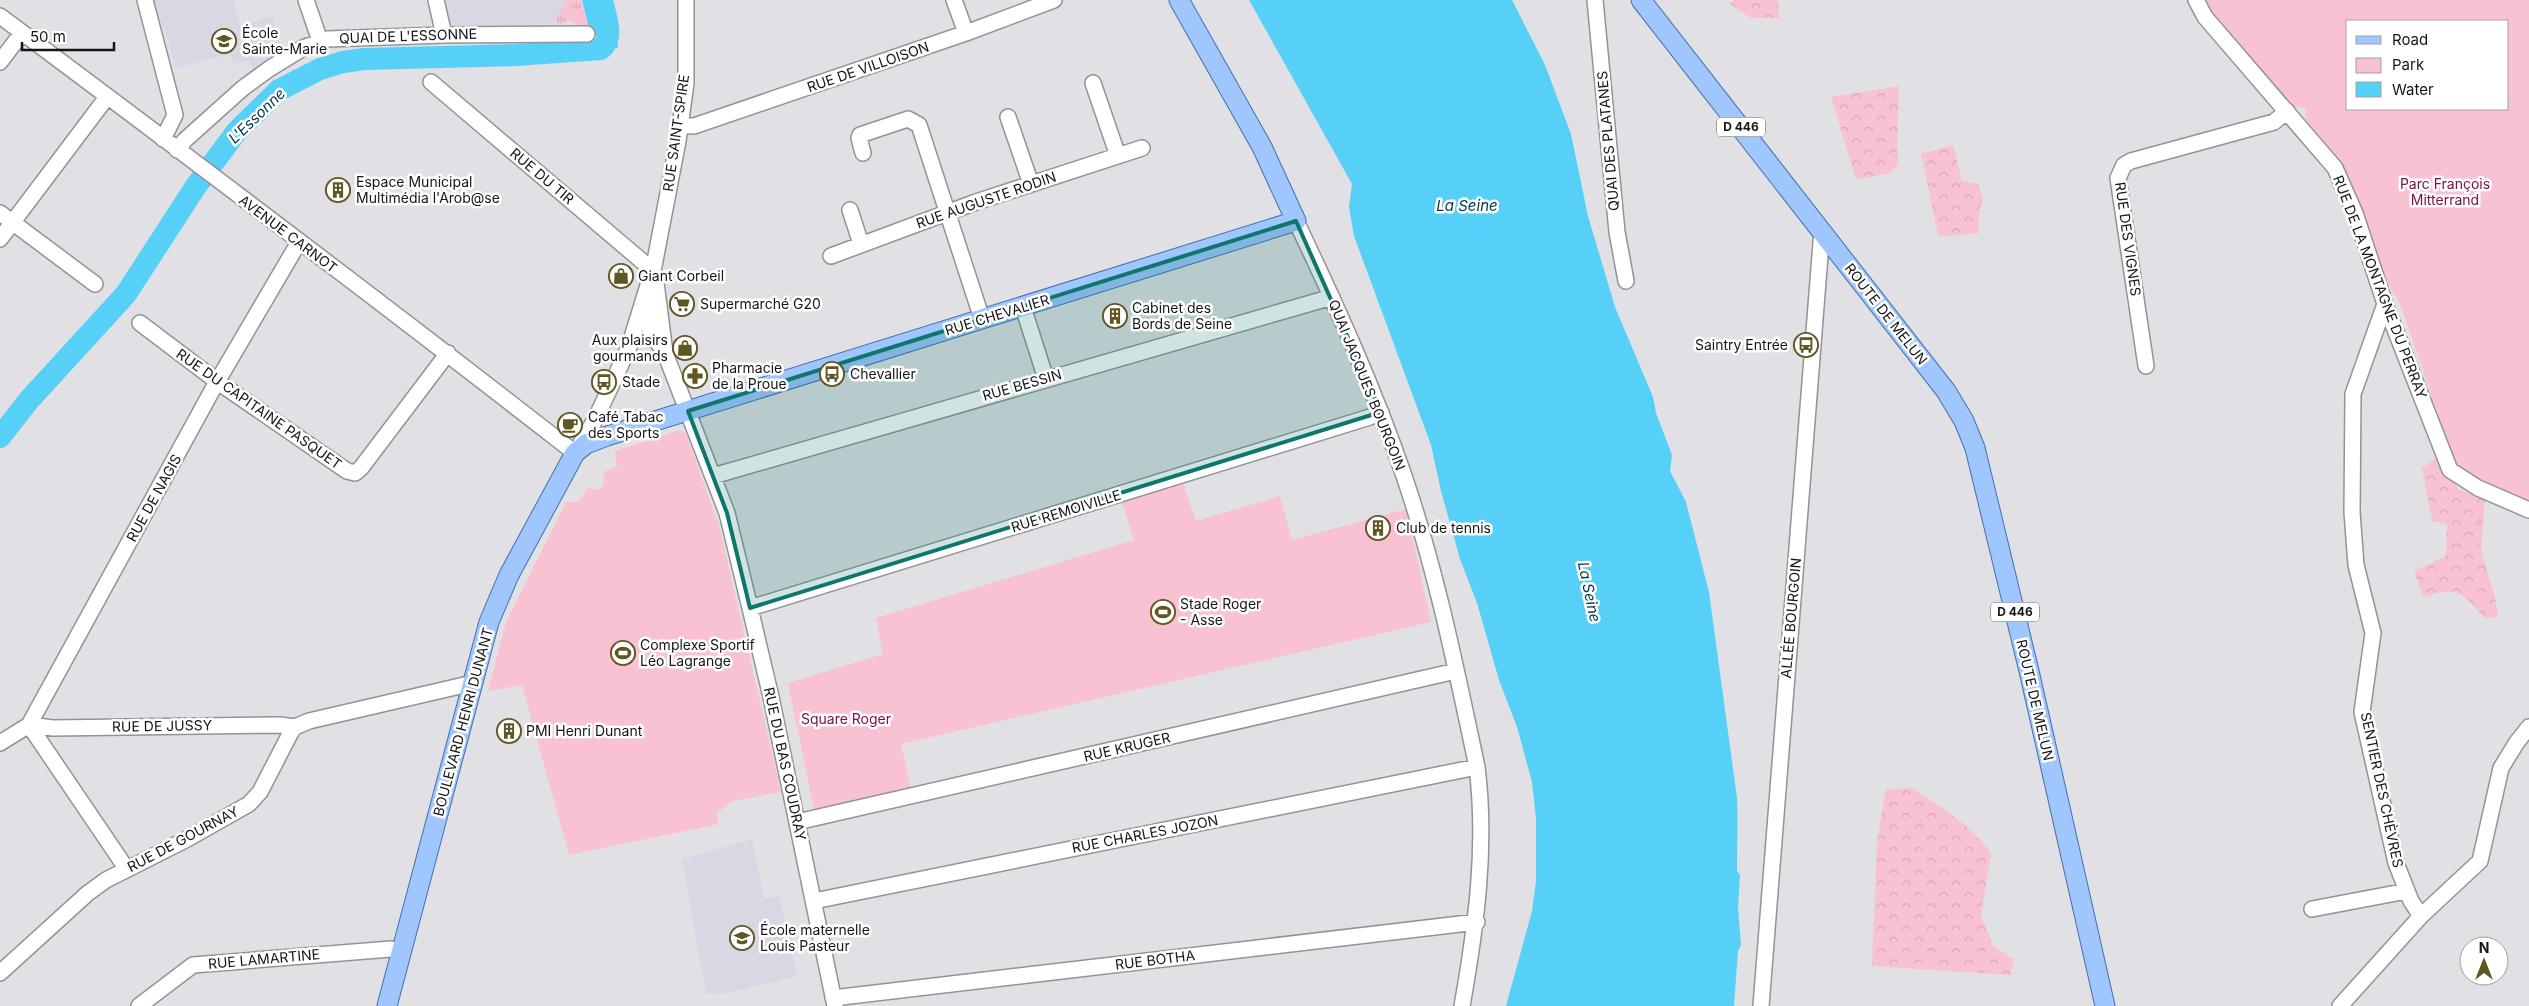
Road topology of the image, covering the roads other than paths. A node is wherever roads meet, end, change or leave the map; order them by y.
1 (145, 0) edge
2 (306, 0) edge
3 (436, 0) edge
4 (686, 0) edge
5 (954, 0) edge
6 (1054, 0) edge
7 (1179, 0) edge
8 (1595, 0) edge
9 (1641, 0) edge
10 (2196, 0) edge
11 (0, 16) edge
12 (22, 33) junction
13 (966, 33) junction
14 (586, 34) dead end
15 (444, 35) junction
16 (320, 41) junction
17 (0, 62) edge
18 (431, 82) dead end
19 (1093, 83) dead end
20 (107, 97) junction
21 (2287, 112) junction
22 (175, 115) junction
23 (1008, 117) dead end
24 (680, 125) junction
25 (163, 139) junction
26 (181, 145) junction
27 (1142, 148) dead end
28 (863, 153) dead end
29 (1118, 156) junction
30 (1031, 184) junction
31 (850, 210) dead end
32 (948, 212) junction
33 (0, 213) edge
34 (1296, 221) junction
35 (13, 223) junction
36 (1822, 230) junction
37 (0, 239) edge
38 (298, 242) junction
39 (861, 244) junction
40 (831, 256) dead end
41 (654, 266) junction
42 (1626, 281) dead end
43 (95, 284) dead end
44 (647, 293) junction
45 (1332, 297) junction
46 (2385, 304) junction
47 (1023, 307) junction
48 (982, 319) junction
49 (140, 323) dead end
50 (650, 333) junction
51 (629, 347) junction
52 (448, 353) junction
53 (665, 353) junction
54 (2146, 366) dead end
55 (1046, 378) junction
56 (218, 382) junction
57 (692, 410) junction
58 (1381, 412) junction
59 (595, 420) junction
60 (599, 439) junction
61 (576, 453) junction
62 (713, 476) junction
63 (2529, 510) edge
64 (750, 608) junction
65 (1456, 671) junction
66 (473, 683) junction
67 (29, 725) junction
68 (295, 727) junction
69 (2529, 727) edge
70 (0, 743) edge
71 (1477, 767) junction
72 (797, 822) junction
73 (126, 868) junction
74 (2407, 891) junction
75 (814, 900) junction
76 (2312, 908) dead end
77 (2420, 916) junction
78 (1477, 922) junction
79 (402, 952) junction
80 (0, 973) edge
81 (834, 1002) edge
82 (139, 1006) edge
83 (387, 1006) edge
84 (1462, 1006) edge
85 (1760, 1006) edge
86 (2105, 1006) edge
87 (2340, 1006) edge

1 - 22 street
2 - 16 street
3 - 15 street
4 - 24 street, RUE SAINT-SPIRE
5 - 13 street
6 - 13 street, RUE DE VILLOISON
7 - 34 main road, QUAI JACQUES BOURGOIN
8 - 42 street, QUAI DES PLATANES
9 - 36 main road, D 446
10 - 21 street, RUE DE LA MONTAGNE DU PERRAY
11 - 12 street, AVENUE CARNOT
12 - 17 street
12 - 20 street, AVENUE CARNOT
13 - 24 street, RUE DE VILLOISON
14 - 15 street, QUAI DE L'ESSONNE
15 - 16 street, QUAI DE L'ESSONNE
16 - 26 street, QUAI DE L'ESSONNE
18 - 41 street, RUE DU TIR
19 - 29 street
20 - 25 street, AVENUE CARNOT
20 - 35 street
21 - 46 street, RUE DE LA MONTAGNE DU PERRAY
21 - 54 street, RUE DES VIGNES
22 - 25 street
22 - 26 street
23 - 30 street
24 - 41 street, RUE SAINT-SPIRE
25 - 26 street, AVENUE CARNOT
26 - 38 street, AVENUE CARNOT
27 - 29 street, RUE AUGUSTE RODIN
28 - 32 street
29 - 30 street, RUE AUGUSTE RODIN
30 - 32 street, RUE AUGUSTE RODIN
31 - 39 street
32 - 39 street, RUE AUGUSTE RODIN
32 - 48 street
33 - 35 street
34 - 45 street, QUAI JACQUES BOURGOIN
34 - 47 main road, RUE CHEVALIER
35 - 37 street
35 - 43 street
36 - 85 street, ALLÉE BOURGOIN
36 - 86 main road, ROUTE DE MELUN / D 446
38 - 52 street, AVENUE CARNOT
38 - 56 street, RUE DE NAGIS
39 - 40 street, RUE AUGUSTE RODIN
41 - 44 street, RUE SAINT-SPIRE
41 - 53 street, RUE SAINT-SPIRE
44 - 50 street
44 - 51 street, RUE SAINT-SPIRE
45 - 55 street, RUE BESSIN
45 - 58 street, QUAI JACQUES BOURGOIN
46 - 63 street, RUE DE LA MONTAGNE DU PERRAY
46 - 74 street, SENTIER DES CHÈVRES
47 - 48 main road, RUE CHEVALIER
47 - 55 street
48 - 57 main road, RUE CHEVALIER
49 - 56 street, RUE DU CAPITAINE PASQUET
50 - 51 street
50 - 53 street
51 - 59 street, RUE SAINT-SPIRE
52 - 56 street, RUE DU CAPITAINE PASQUET
52 - 61 street, AVENUE CARNOT
53 - 57 street, RUE SAINT-SPIRE
55 - 62 street, RUE BESSIN
56 - 67 street, RUE DE NAGIS
57 - 60 main road, RUE CHEVALIER
57 - 62 street, RUE DU BAS COUDRAY
58 - 64 street, RUE REMOIVILLE
58 - 65 street, QUAI JACQUES BOURGOIN
59 - 60 street
59 - 61 street, RUE SAINT-SPIRE
60 - 61 main road, RUE CHEVALIER
61 - 66 main road, BOULEVARD HENRI DUNANT
62 - 64 street, RUE DU BAS COUDRAY
64 - 72 street, RUE DU BAS COUDRAY
65 - 71 street, QUAI JACQUES BOURGOIN
65 - 72 street, RUE KRUGER
66 - 68 street
66 - 79 main road, BOULEVARD HENRI DUNANT
67 - 68 street, RUE DE JUSSY
67 - 70 street, RUE DE NAGIS
67 - 73 street
68 - 73 street, RUE DE GOURNAY
69 - 77 street
71 - 75 street, RUE CHARLES JOZON
71 - 78 street, QUAI JACQUES BOURGOIN
72 - 75 street, RUE DU BAS COUDRAY
73 - 80 street, RUE DE GOURNAY
74 - 76 street
74 - 77 street, SENTIER DES CHÈVRES
75 - 81 street, RUE DU BAS COUDRAY
77 - 87 street
78 - 81 street, RUE BOTHA
78 - 84 street, QUAI JACQUES BOURGOIN
79 - 82 street, RUE LAMARTINE
79 - 83 main road, BOULEVARD HENRI DUNANT

